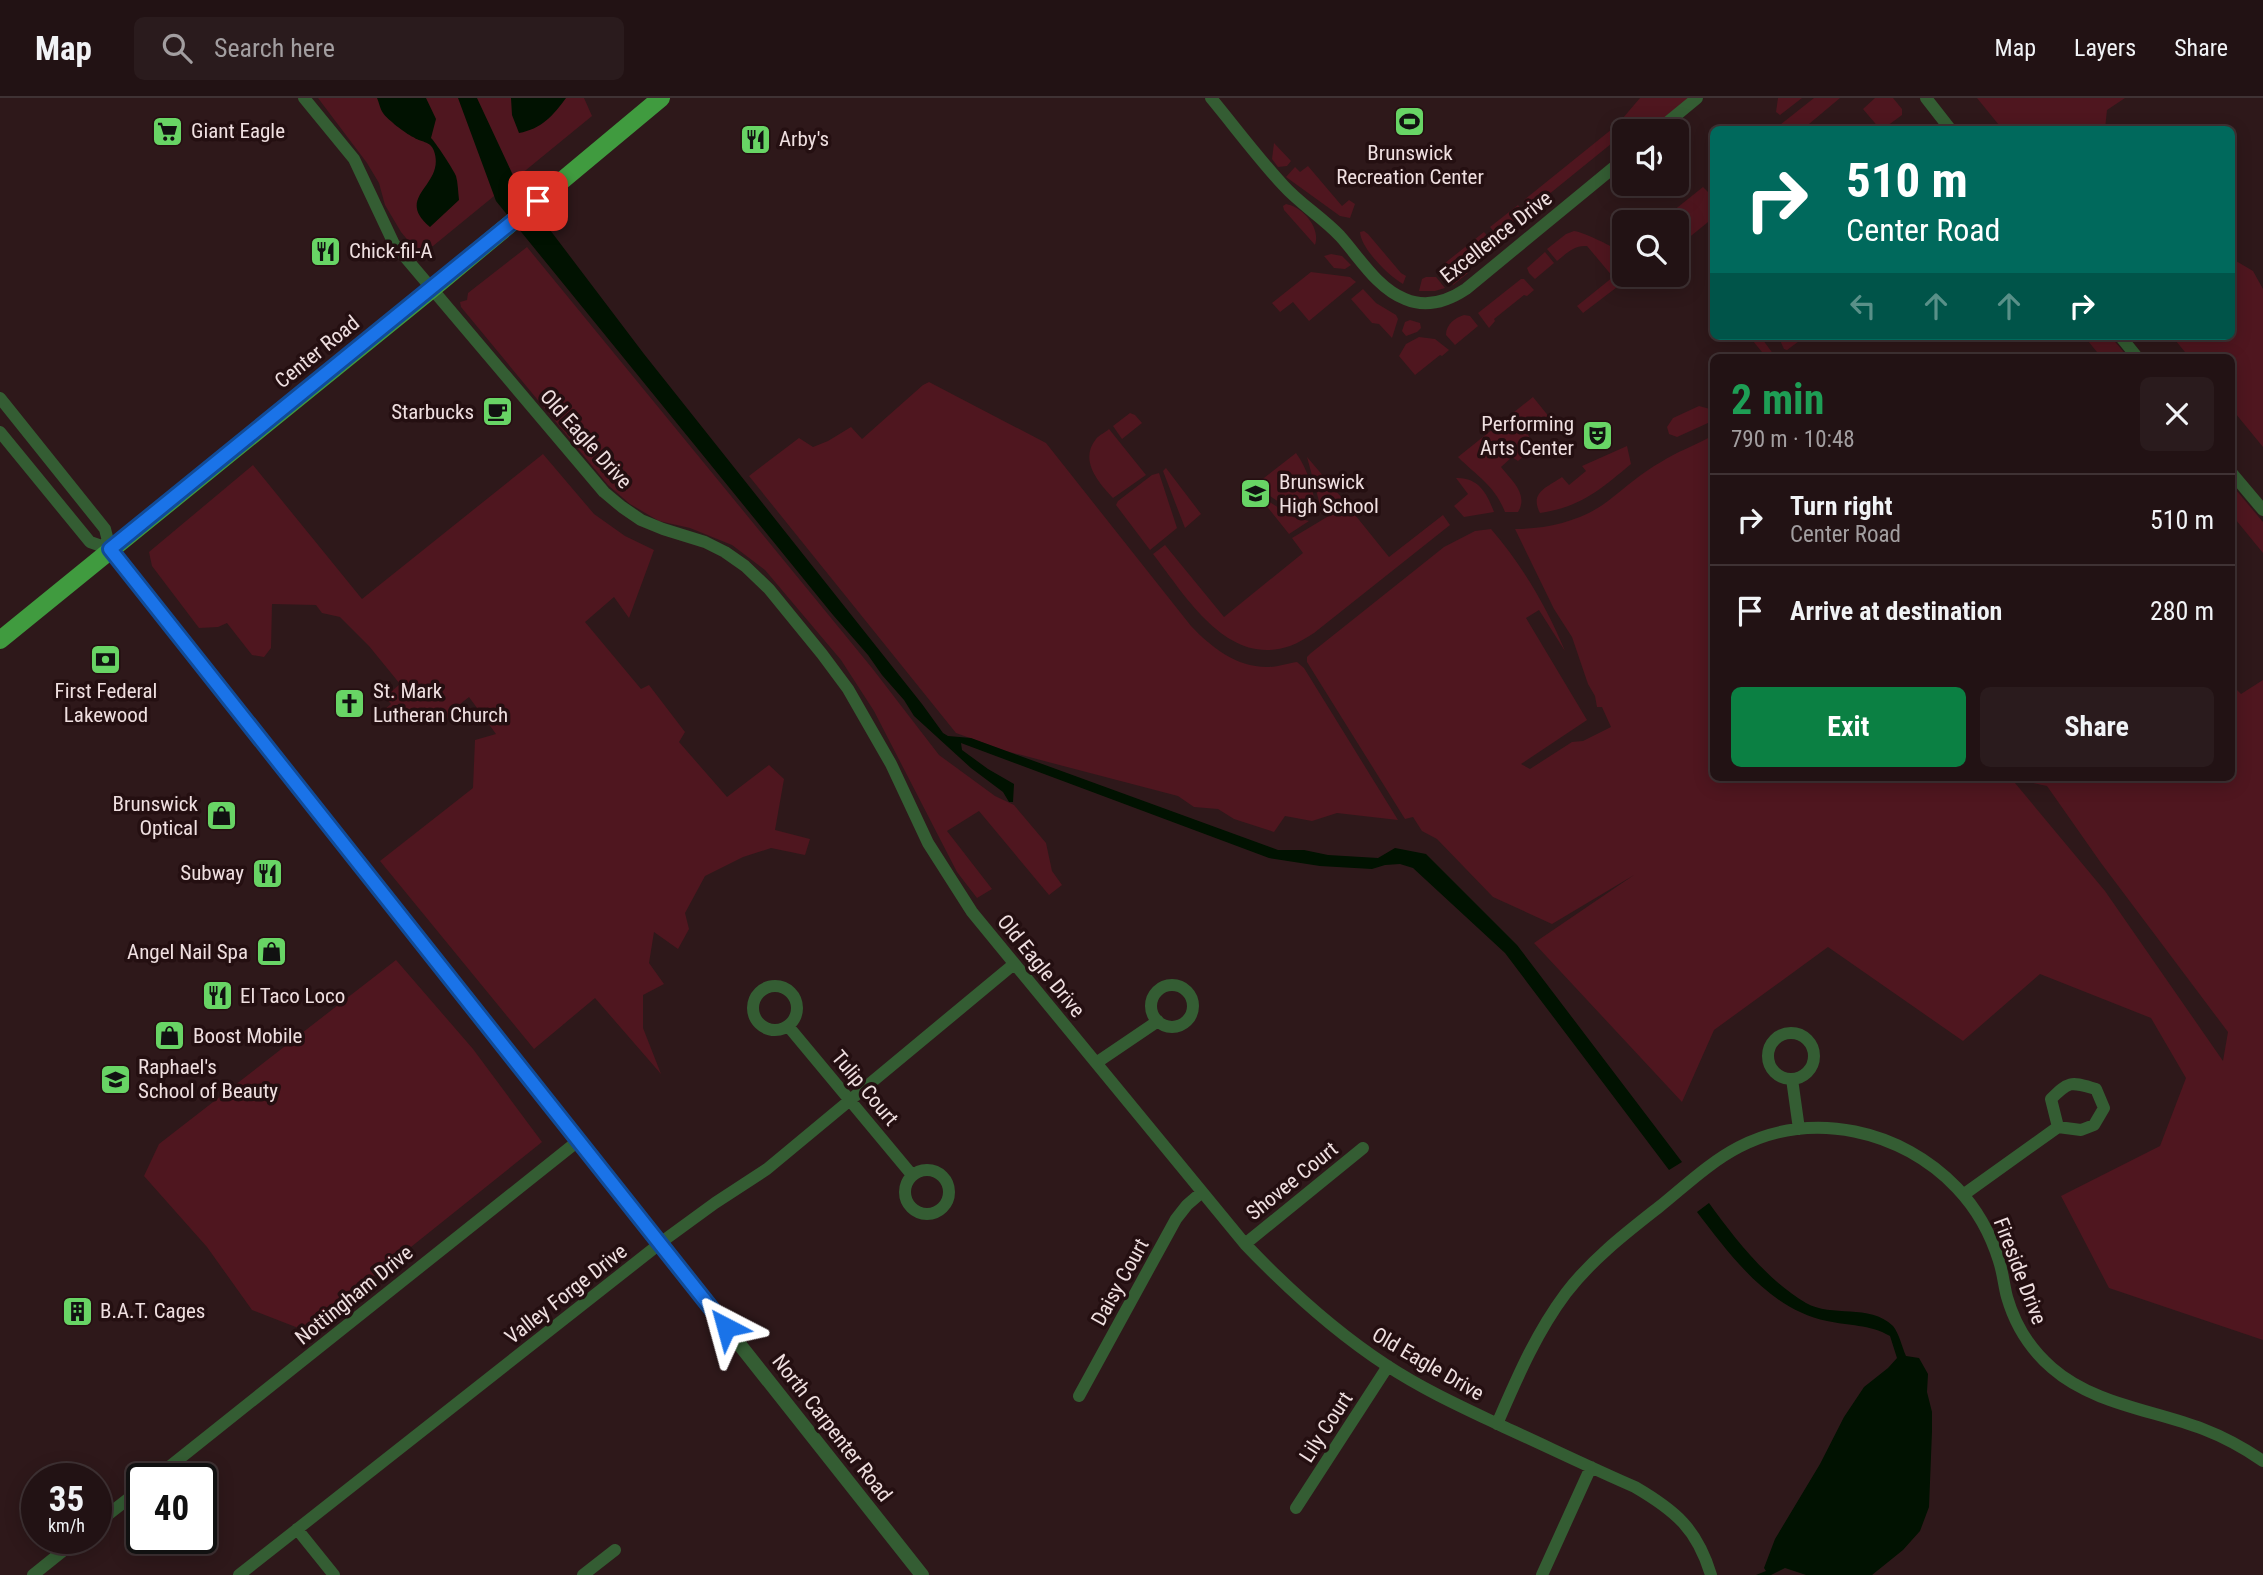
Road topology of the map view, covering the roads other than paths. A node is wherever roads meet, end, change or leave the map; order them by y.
1 (304, 98) edge
2 (661, 98) edge
3 (1211, 98) edge
4 (1697, 98) edge
5 (1926, 98) edge
6 (1672, 119) edge
7 (1948, 126) edge
8 (1612, 169) edge
9 (432, 289) junction
10 (2123, 340) edge
11 (2135, 354) edge
12 (0, 397) edge
13 (0, 432) edge
14 (2235, 477) edge
15 (2263, 510) edge
16 (110, 549) junction
17 (0, 640) edge
18 (1014, 964) junction
19 (1158, 1021) dead end
20 (788, 1026) dead end
21 (1096, 1063) junction
22 (1792, 1079) dead end
23 (849, 1100) junction
24 (2059, 1127) junction
25 (1799, 1129) junction
26 (578, 1140) junction
27 (1363, 1148) dead end
28 (912, 1175) dead end
29 (1202, 1192) junction
30 (1964, 1195) junction
31 (660, 1244) junction
32 (1245, 1244) junction
33 (1388, 1366) junction
34 (1079, 1396) dead end
35 (1497, 1424) junction
36 (2263, 1461) edge
37 (173, 1463) edge
38 (1591, 1468) junction
39 (126, 1501) edge
40 (1296, 1508) dead end
41 (112, 1511) edge
42 (298, 1529) junction
43 (615, 1550) dead end
44 (59, 1554) edge
45 (33, 1575) edge
46 (239, 1575) edge
47 (334, 1575) edge
48 (583, 1575) edge
49 (922, 1575) edge
50 (1542, 1575) edge
51 (1711, 1575) edge

1 - 9 street, Old Eagle Drive
2 - 9 main road, Center Road
3 - 8 street, Excellence Drive
4 - 6 street
5 - 7 street
9 - 16 main road, Center Road
9 - 18 street, Old Eagle Drive
10 - 11 street
12 - 16 street
13 - 16 street
14 - 15 street
16 - 17 main road, Center Road
16 - 26 street, North Carpenter Road
18 - 21 street, Old Eagle Drive
18 - 23 street, Valley Forge Drive
19 - 21 street
20 - 23 street, Tulip Court
21 - 29 street, Old Eagle Drive
22 - 25 street
23 - 28 street, Tulip Court
23 - 31 street, Valley Forge Drive
24 - 24 street
24 - 30 street
25 - 30 street, Fireside Drive
25 - 35 street, Fireside Drive
26 - 31 street, North Carpenter Road
26 - 37 street, Nottingham Drive
27 - 32 street, Shovee Court
29 - 32 street, Old Eagle Drive
29 - 34 street, Daisy Court
30 - 36 street, Fireside Drive
31 - 42 street, Valley Forge Drive
31 - 49 street, North Carpenter Road
32 - 33 street, Old Eagle Drive
33 - 35 street, Old Eagle Drive
33 - 40 street, Lily Court
35 - 38 street, Old Eagle Drive
38 - 50 street
38 - 51 street, Old Eagle Drive
39 - 41 street
42 - 46 street, Valley Forge Drive
42 - 47 street
43 - 48 street
44 - 45 street

